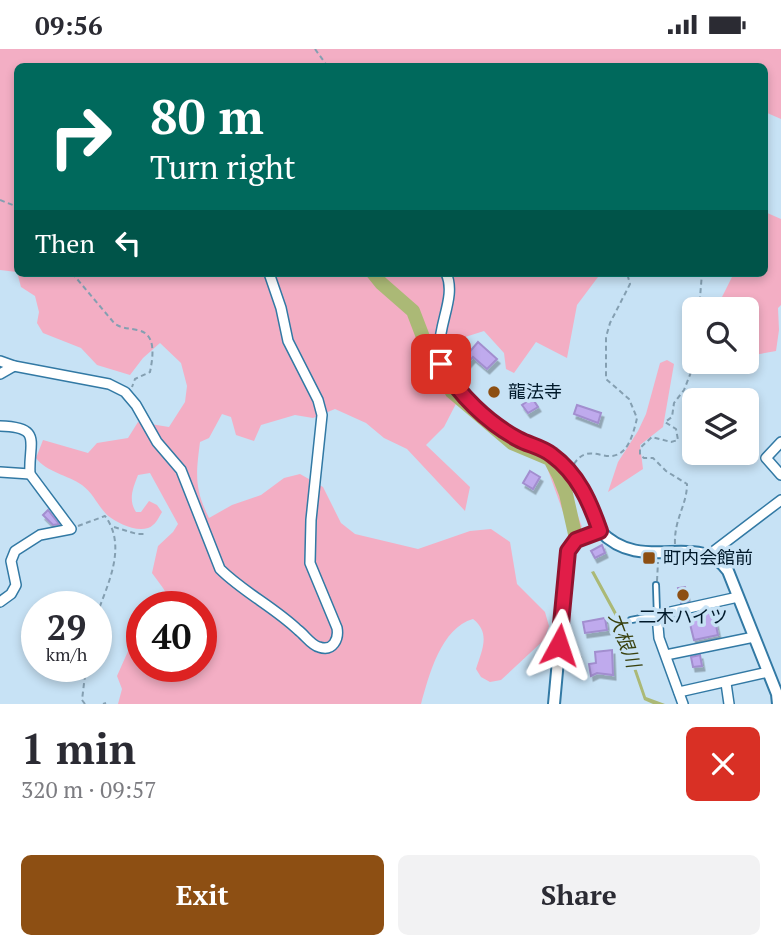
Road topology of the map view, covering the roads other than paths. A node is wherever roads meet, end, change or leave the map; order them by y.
1 (270, 277) edge
2 (447, 277) edge
3 (0, 361) edge
4 (14, 366) junction
5 (0, 373) edge
6 (0, 426) edge
7 (781, 442) edge
8 (0, 472) edge
9 (30, 474) junction
10 (781, 475) edge
11 (780, 504) edge
12 (600, 531) junction
13 (710, 554) junction
14 (656, 584) road end
15 (738, 597) junction
16 (0, 602) edge
17 (657, 615) junction
18 (631, 620) dead end
19 (754, 637) junction
20 (666, 655) junction
21 (768, 672) junction
22 (726, 683) junction
23 (679, 691) junction
24 (554, 704) edge
25 (683, 704) edge
26 (729, 704) edge
27 (778, 704) edge

1 - 4 street
2 - 12 street
3 - 4 street
4 - 5 street
6 - 9 street
7 - 10 street
8 - 9 street
9 - 16 street
11 - 13 street
12 - 13 street
12 - 24 street
13 - 15 street
14 - 17 lane
15 - 17 street
15 - 19 street
17 - 18 lane
17 - 20 street
19 - 20 street
19 - 21 street
20 - 23 street
21 - 22 street
21 - 27 street
22 - 23 street
22 - 26 street
23 - 25 street

